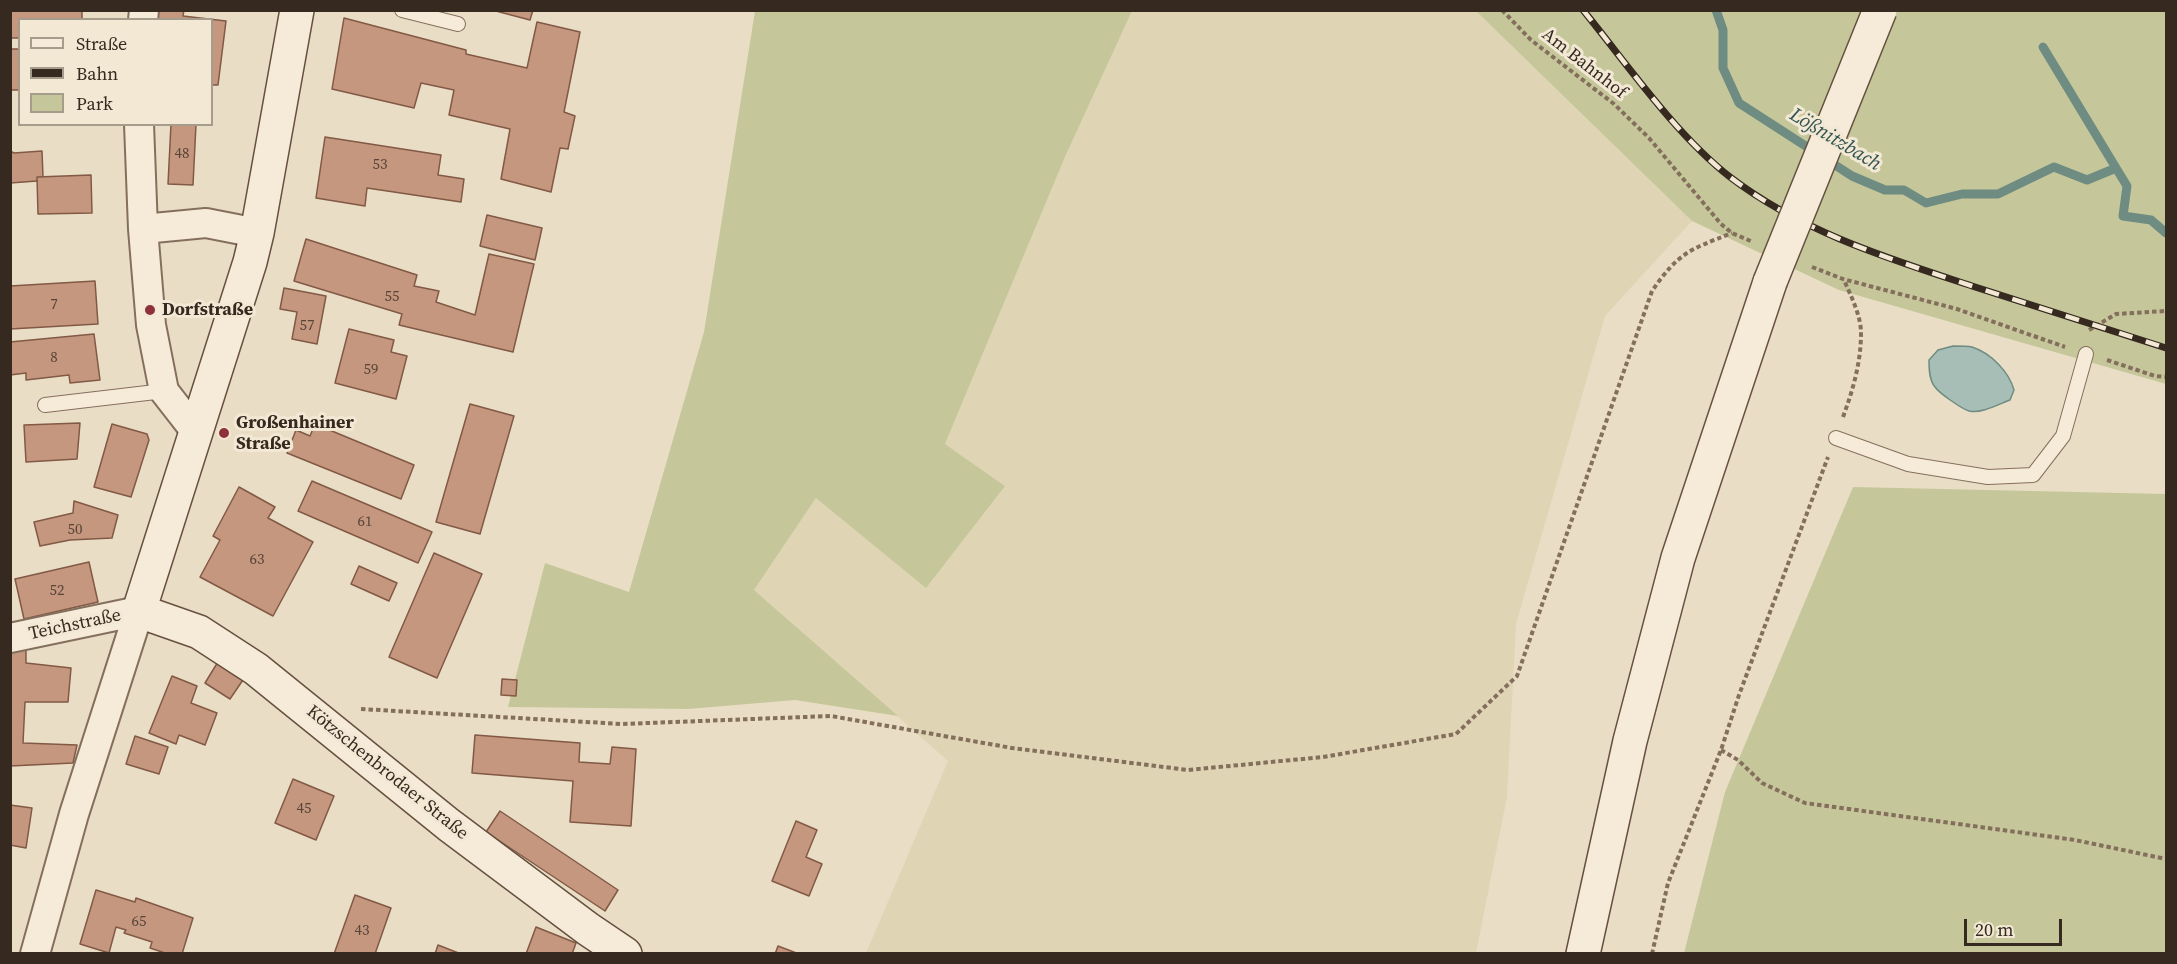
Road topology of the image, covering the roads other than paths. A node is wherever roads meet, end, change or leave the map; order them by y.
1 (297, 10) edge
2 (402, 10) edge
3 (1880, 10) edge
4 (458, 24) dead end
5 (139, 126) edge
6 (143, 229) junction
7 (257, 233) junction
8 (2086, 354) road end
9 (164, 391) junction
10 (45, 405) dead end
11 (196, 432) junction
12 (1836, 438) road end
13 (139, 611) junction
14 (10, 638) edge
15 (35, 954) edge
16 (625, 954) edge
17 (1583, 954) edge

1 - 7 street
2 - 4 lane
3 - 17 street, bridge
5 - 6 street
6 - 7 street
6 - 9 street
7 - 11 street
8 - 12 lane
9 - 10 lane
9 - 11 street
11 - 13 street
13 - 14 street, Teichstraße
13 - 15 street
13 - 16 street, Kötzschenbrodaer Straße

